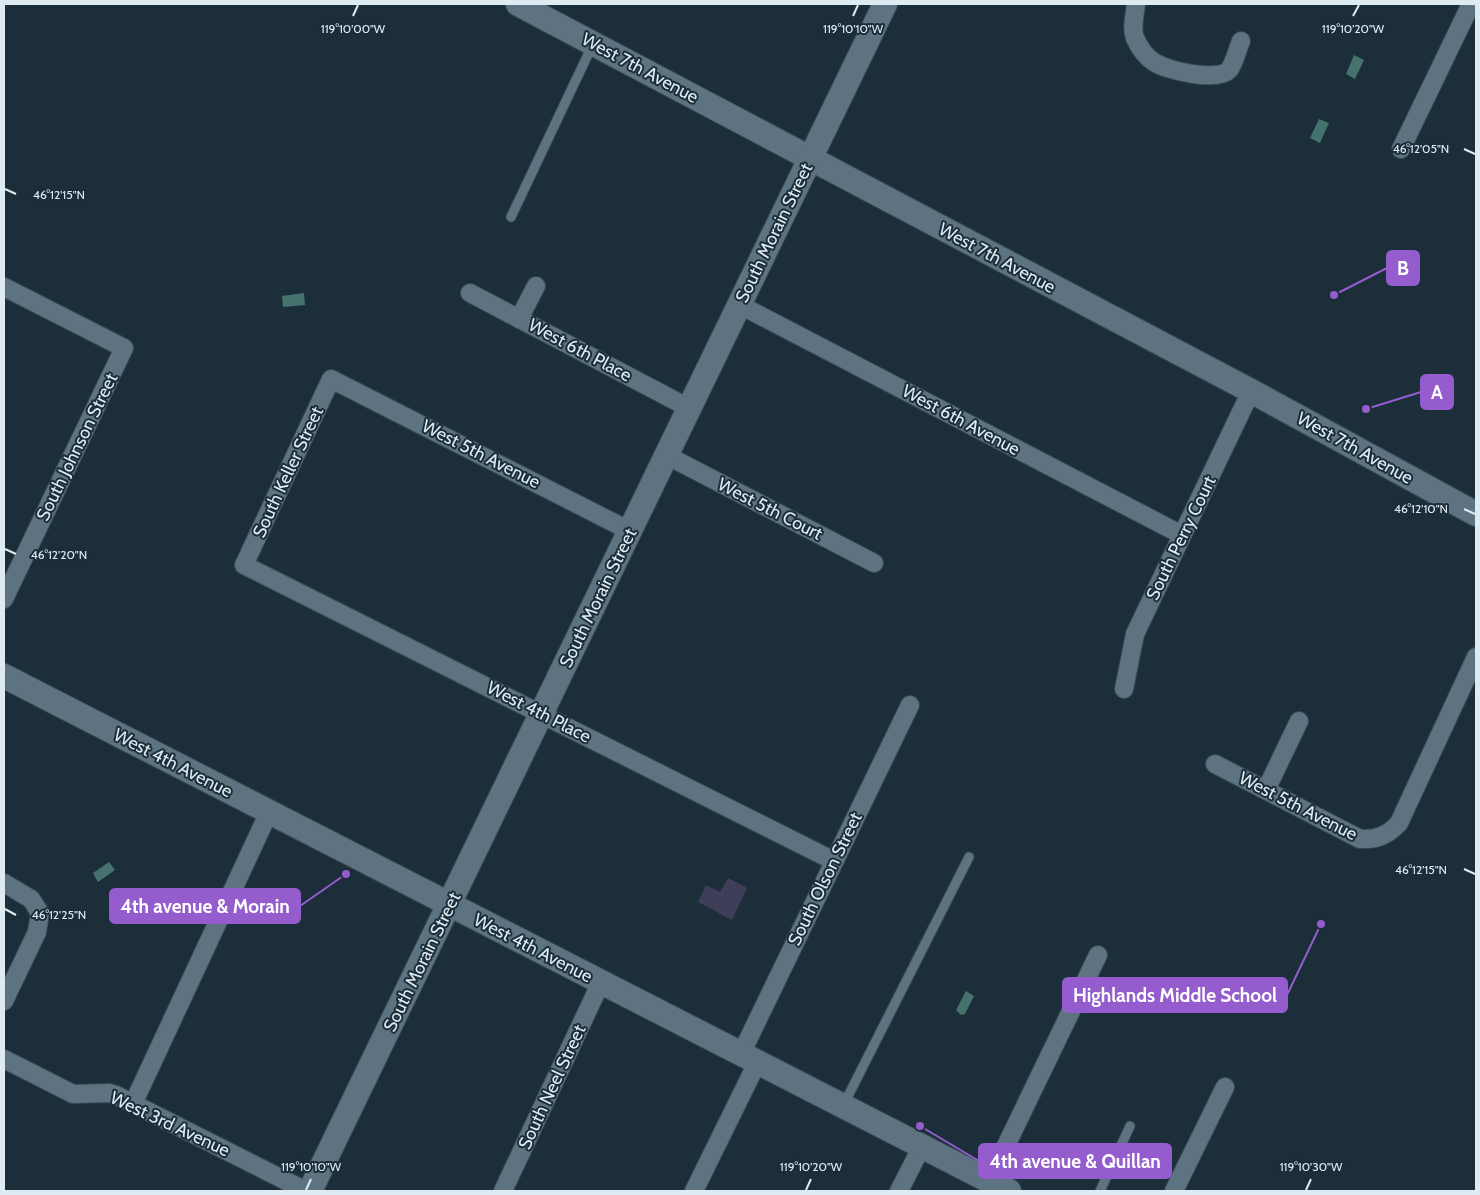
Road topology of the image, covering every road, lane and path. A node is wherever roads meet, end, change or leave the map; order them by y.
1 (518, 4) edge
2 (885, 4) edge
3 (1136, 4) edge
4 (1471, 4) edge
5 (1241, 41) dead end
6 (593, 44) junction
7 (1401, 149) dead end
8 (811, 158) junction
9 (511, 217) dead end
10 (536, 286) dead end
11 (4, 287) edge
12 (470, 293) dead end
13 (740, 305) junction
14 (519, 319) junction
15 (331, 379) joint
16 (1251, 391) junction
17 (689, 408) junction
18 (666, 455) junction
19 (1476, 514) edge
20 (630, 531) junction
21 (1182, 535) junction
22 (874, 562) dead end
23 (244, 564) joint
24 (4, 599) edge
25 (1476, 657) edge
26 (4, 676) edge
27 (1124, 689) dead end
28 (910, 705) dead end
29 (542, 714) junction
30 (1300, 721) dead end
31 (1215, 764) dead end
32 (1266, 790) junction
33 (269, 812) junction
34 (969, 857) dead end
35 (834, 861) junction
36 (4, 883) edge
37 (450, 905) junction
38 (1098, 955) dead end
39 (601, 982) junction
40 (4, 1002) edge
41 (749, 1058) junction
42 (4, 1059) edge
43 (1225, 1087) dead end
44 (133, 1104) junction
45 (843, 1106) junction
46 (1130, 1126) dead end
47 (922, 1146) junction
48 (999, 1186) edge
49 (306, 1191) edge
50 (310, 1191) edge
51 (503, 1191) edge
52 (694, 1191) edge
53 (899, 1191) edge
54 (1100, 1191) edge
55 (1174, 1191) edge

1 - 6 street, West 7th Avenue
2 - 8 street, South Morain Street
3 - 5 street
4 - 7 street
6 - 8 street, West 7th Avenue
6 - 9 lane
8 - 13 street, South Morain Street
8 - 16 street, West 7th Avenue
10 - 14 street
11 - 24 street, South Johnson Street
12 - 14 street, West 6th Place
13 - 17 street, South Morain Street
13 - 21 street, West 6th Avenue
14 - 17 street, West 6th Place
15 - 20 street, West 5th Avenue
15 - 23 street, South Keller Street
16 - 19 street, West 7th Avenue
16 - 21 street, South Perry Court
17 - 18 street, South Morain Street
18 - 20 street, South Morain Street
18 - 22 street, West 5th Court
20 - 29 street, South Morain Street
21 - 27 street, South Perry Court
23 - 29 street, West 4th Place
25 - 32 street, West 5th Avenue
26 - 33 street, West 4th Avenue
28 - 35 street, South Olson Street
29 - 35 street, West 4th Place
29 - 37 street, South Morain Street
30 - 32 street
31 - 32 street, West 5th Avenue
33 - 37 street, West 4th Avenue
33 - 44 street
34 - 45 lane
35 - 41 street, South Olson Street
36 - 40 street
37 - 39 street, West 4th Avenue
37 - 50 street, South Morain Street
38 - 48 street
39 - 41 street, West 4th Avenue
39 - 51 street, South Neel Street
41 - 45 street, West 4th Avenue
41 - 52 street, South Olson Street
42 - 44 street, West 3rd Avenue
43 - 55 street
44 - 49 street, West 3rd Avenue
45 - 47 street, West 4th Avenue
46 - 54 lane
47 - 48 street, West 4th Avenue
47 - 53 street

